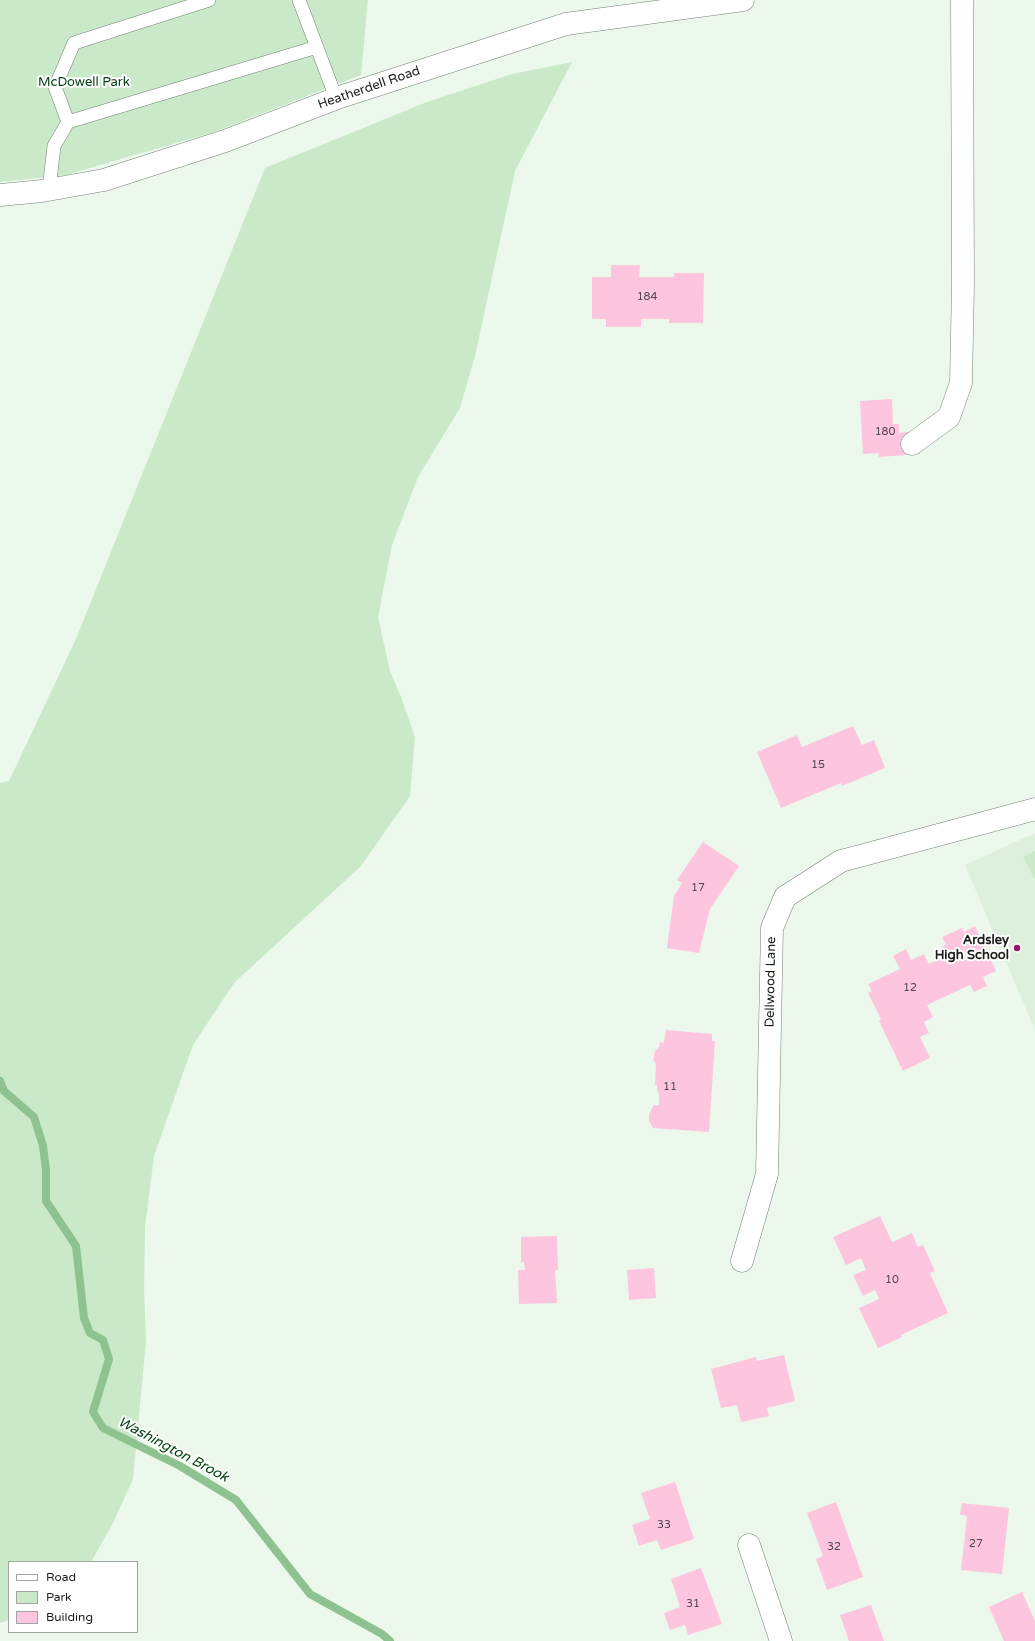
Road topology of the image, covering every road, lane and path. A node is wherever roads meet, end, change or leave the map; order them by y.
1 (209, 0) edge
2 (299, 0) edge
3 (743, 0) edge
4 (962, 0) edge
5 (317, 47) junction
6 (336, 98) junction
7 (68, 122) junction
8 (50, 189) junction
9 (0, 195) edge
10 (912, 444) dead end
11 (1035, 809) edge
12 (742, 1260) dead end
13 (748, 1545) dead end
14 (781, 1641) edge

1 - 7 lane
2 - 5 lane
3 - 6 street, Heatherdell Road
4 - 10 street
5 - 6 lane
5 - 7 lane
6 - 8 street, Heatherdell Road
7 - 8 lane
8 - 9 street, Heatherdell Road
11 - 12 street, Dellwood Lane
13 - 14 street

